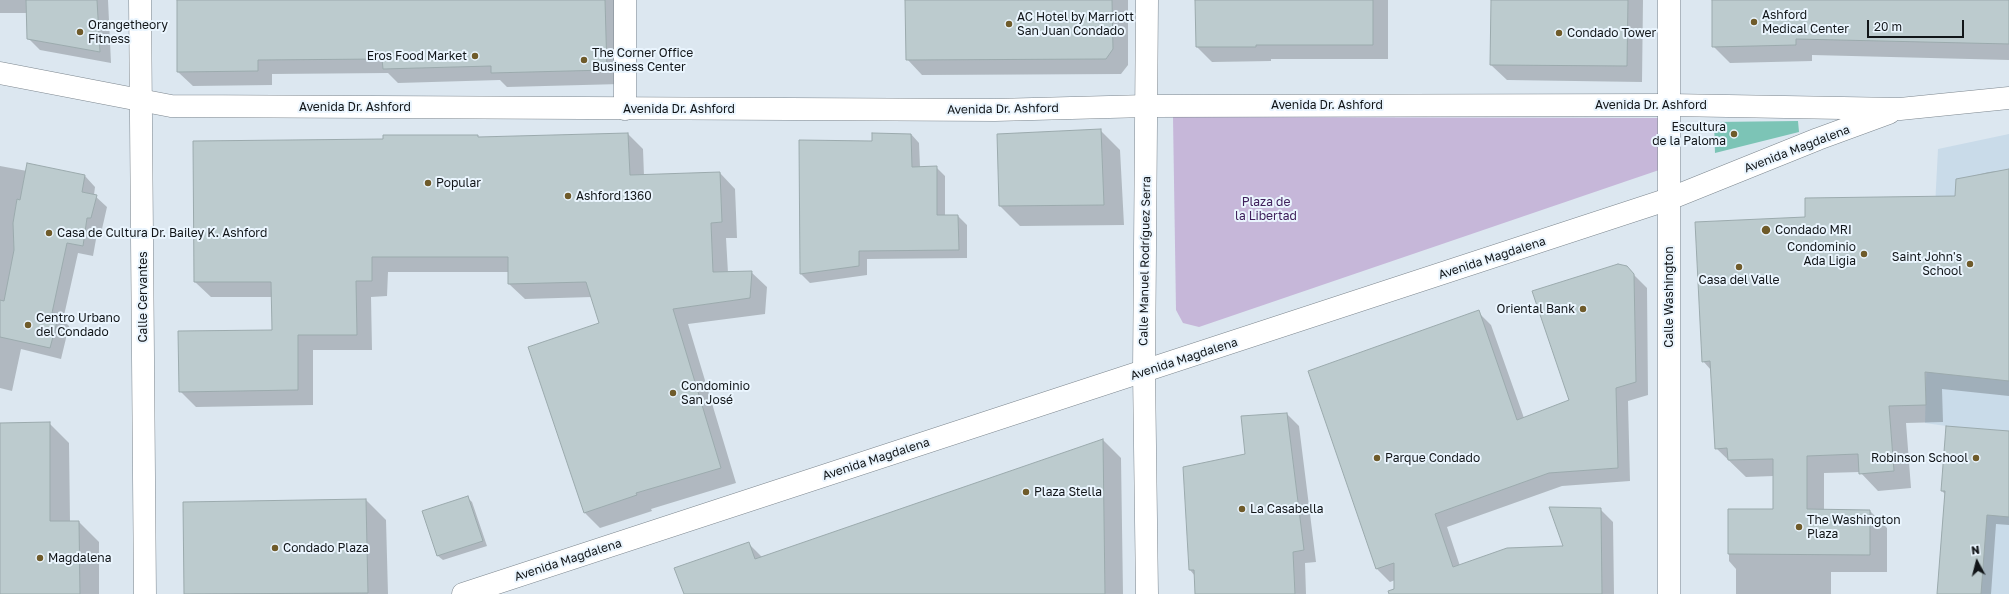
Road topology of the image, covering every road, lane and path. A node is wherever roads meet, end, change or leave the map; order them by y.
1 (140, 0) edge
2 (625, 0) edge
3 (1147, 0) edge
4 (1669, 0) edge
5 (0, 73) edge
6 (2009, 98) edge
7 (142, 101) junction
8 (1670, 105) junction
9 (1147, 106) junction
10 (1818, 108) junction
11 (626, 109) junction
12 (1900, 109) junction
13 (1818, 139) junction
14 (1669, 199) junction
15 (1144, 372) junction
16 (145, 594) edge
17 (463, 594) edge
18 (1147, 594) edge
19 (1669, 594) edge

1 - 7 street, Calle Cervantes
2 - 11 street
3 - 9 street, Calle Manuel Rodríguez Serra
4 - 8 street, Calle Washington
5 - 7 street, Avenida Dr. Ashford
6 - 12 street, Avenida Dr. Ashford
7 - 11 street, Avenida Dr. Ashford
7 - 16 street, Calle Cervantes
8 - 9 street, Avenida Dr. Ashford
8 - 10 street, Avenida Dr. Ashford
8 - 14 street, Calle Washington
9 - 11 street, Avenida Dr. Ashford
9 - 15 street, Calle Manuel Rodríguez Serra
10 - 12 street, Avenida Dr. Ashford
10 - 13 street
12 - 13 street, Avenida Magdalena
13 - 14 street, Avenida Magdalena
14 - 15 street, Avenida Magdalena
14 - 19 street, Calle Washington
15 - 17 street, Avenida Magdalena
15 - 18 street, Calle Manuel Rodríguez Serra

